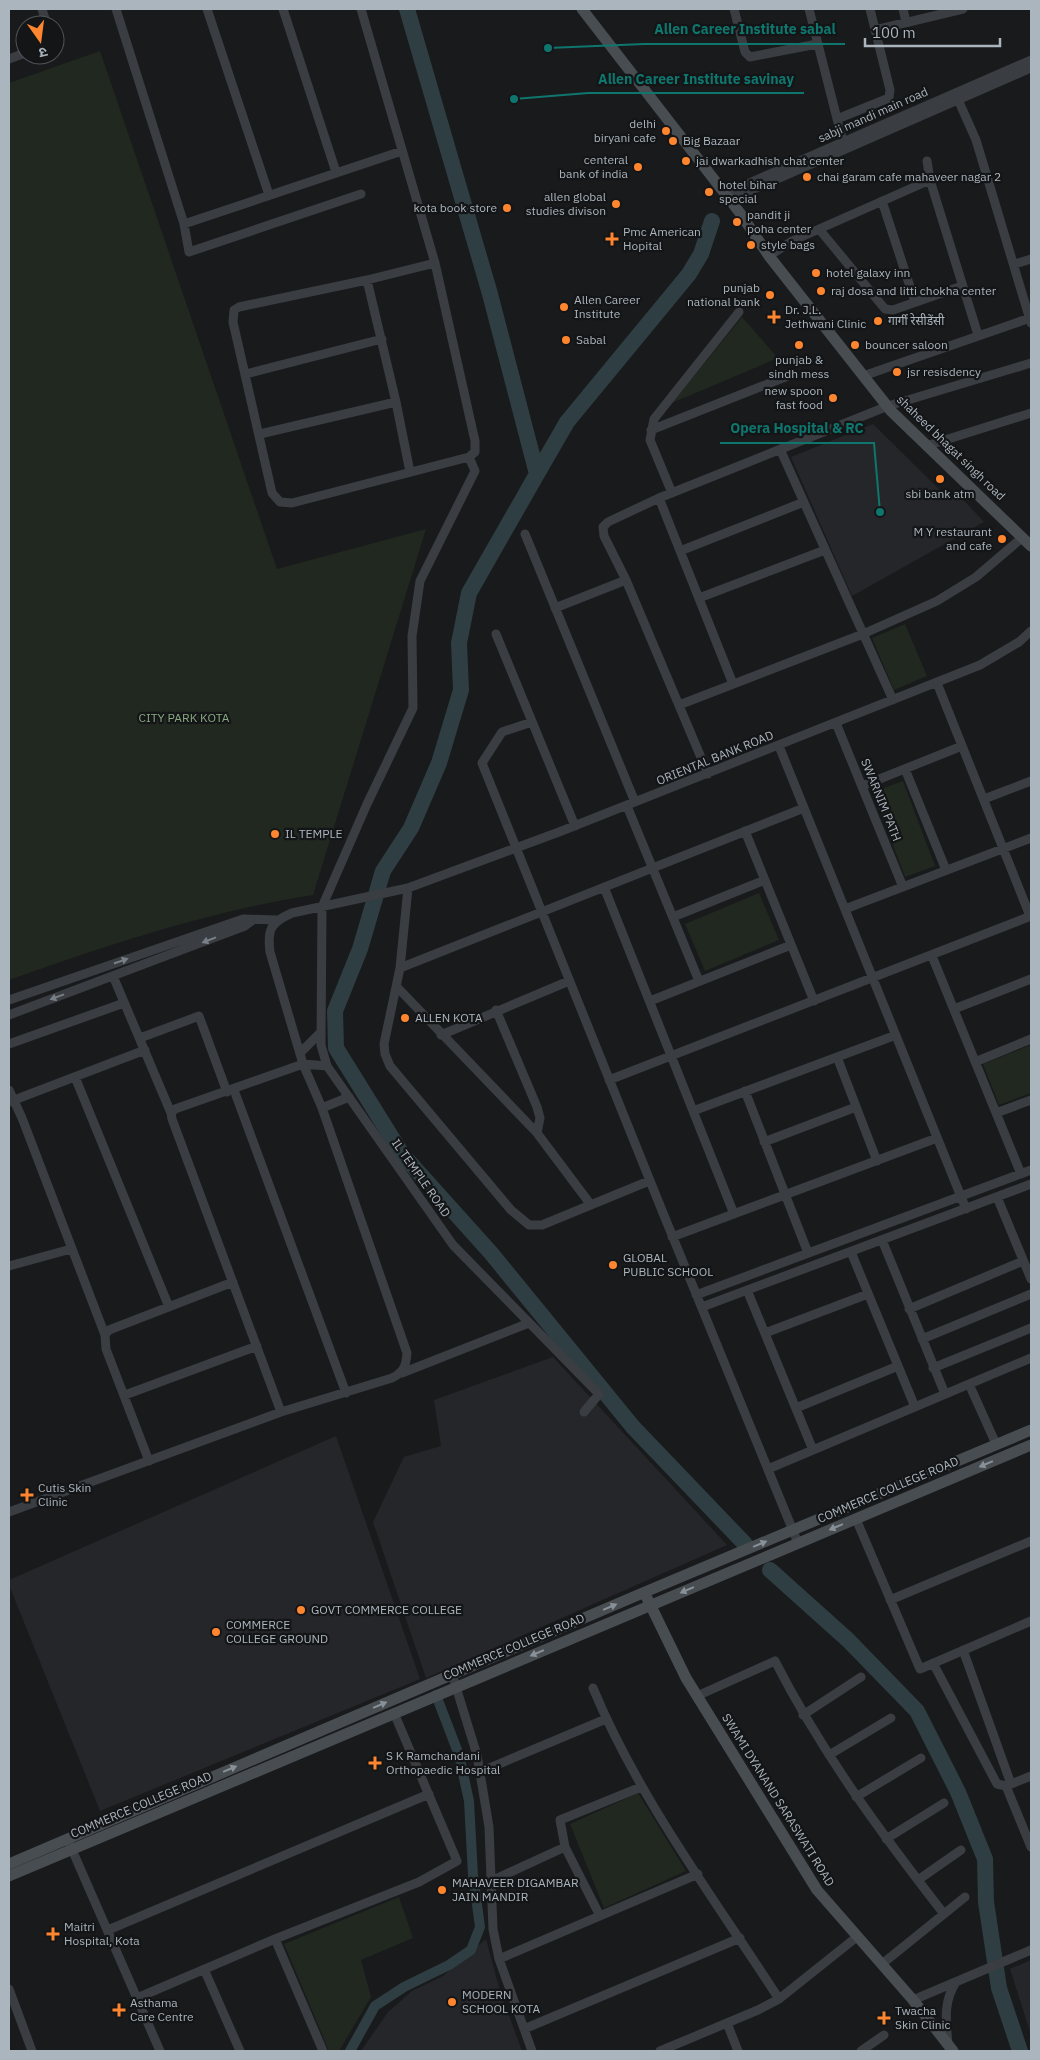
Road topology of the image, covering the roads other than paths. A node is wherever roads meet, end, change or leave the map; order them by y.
1 (116, 9) edge
2 (207, 9) edge
3 (283, 9) edge
4 (361, 9) edge
5 (582, 9) edge
6 (734, 9) edge
7 (809, 9) edge
8 (870, 9) edge
9 (903, 9) edge
10 (963, 9) edge
11 (936, 11) edge
12 (906, 22) junction
13 (875, 30) junction
14 (817, 44) junction
15 (1031, 60) edge
16 (1031, 68) edge
17 (957, 96) junction
18 (837, 119) junction
19 (844, 146) junction
20 (402, 151) junction
21 (927, 161) dead end
22 (336, 172) junction
23 (930, 180) junction
24 (361, 194) dead end
25 (269, 195) junction
26 (727, 197) junction
27 (882, 202) junction
28 (184, 224) junction
29 (819, 229) junction
30 (769, 256) junction
31 (1031, 259) edge
32 (435, 263) junction
33 (1014, 264) junction
34 (367, 280) junction
35 (962, 286) junction
36 (915, 302) junction
37 (739, 312) dead end
38 (1030, 321) edge
39 (978, 335) junction
40 (382, 339) junction
41 (1031, 363) edge
42 (246, 374) junction
43 (792, 374) dead end
44 (863, 376) junction
45 (396, 402) junction
46 (888, 406) junction
47 (1031, 413) edge
48 (651, 430) junction
49 (260, 434) junction
50 (926, 446) junction
51 (780, 449) junction
52 (469, 456) junction
53 (410, 472) junction
54 (672, 493) junction
55 (659, 498) junction
56 (804, 502) junction
57 (524, 534) dead end
58 (1029, 543) edge
59 (825, 550) junction
60 (680, 551) junction
61 (626, 580) junction
62 (699, 598) junction
63 (555, 608) junction
64 (1031, 631) edge
65 (496, 634) dead end
66 (863, 634) junction
67 (937, 683) junction
68 (733, 684) junction
69 (893, 700) junction
70 (679, 705) junction
71 (532, 722) junction
72 (836, 723) junction
73 (779, 746) junction
74 (962, 746) junction
75 (905, 769) junction
76 (708, 774) junction
77 (1031, 781) edge
78 (862, 786) junction
79 (984, 799) junction
80 (631, 804) junction
81 (804, 808) junction
82 (575, 826) junction
83 (745, 831) junction
84 (1031, 838) edge
85 (1004, 848) junction
86 (515, 849) junction
87 (653, 868) junction
88 (946, 870) junction
89 (765, 880) junction
90 (604, 887) junction
91 (903, 887) junction
92 (404, 890) junction
93 (322, 907) junction
94 (845, 909) junction
95 (541, 912) junction
96 (1031, 916) edge
97 (673, 917) junction
98 (253, 920) junction
99 (277, 920) junction
100 (791, 945) junction
101 (932, 956) junction
102 (400, 968) junction
103 (113, 976) junction
104 (873, 978) junction
105 (1031, 979) edge
106 (569, 981) junction
107 (699, 981) junction
108 (397, 987) junction
109 (9, 1000) edge
110 (650, 1001) junction
111 (814, 1001) junction
112 (124, 1003) junction
113 (954, 1009) junction
114 (496, 1010) junction
115 (9, 1015) edge
116 (320, 1033) junction
117 (440, 1035) junction
118 (896, 1035) junction
119 (140, 1038) junction
120 (1031, 1039) edge
121 (9, 1044) edge
122 (145, 1050) junction
123 (300, 1053) junction
124 (672, 1056) junction
125 (837, 1057) junction
126 (975, 1062) junction
127 (303, 1064) junction
128 (327, 1066) junction
129 (75, 1077) junction
130 (609, 1080) junction
131 (9, 1090) edge
132 (230, 1091) junction
133 (745, 1092) junction
134 (349, 1098) junction
135 (1031, 1100) edge
136 (11, 1102) edge
137 (856, 1107) junction
138 (322, 1108) junction
139 (694, 1111) junction
140 (171, 1113) junction
141 (996, 1113) junction
142 (537, 1133) junction
143 (937, 1138) junction
144 (764, 1142) junction
145 (877, 1161) junction
146 (1031, 1170) edge
147 (1021, 1174) junction
148 (650, 1181) junction
149 (1031, 1184) edge
150 (785, 1195) junction
151 (961, 1197) junction
152 (998, 1197) junction
153 (591, 1204) junction
154 (966, 1209) junction
155 (734, 1214) junction
156 (672, 1237) junction
157 (882, 1240) junction
158 (70, 1249) junction
159 (850, 1252) junction
160 (808, 1254) junction
161 (1023, 1261) junction
162 (9, 1266) edge
163 (1031, 1279) edge
164 (233, 1282) junction
165 (747, 1290) junction
166 (868, 1294) junction
167 (1031, 1294) edge
168 (696, 1295) junction
169 (170, 1307) junction
170 (702, 1307) junction
171 (909, 1309) junction
172 (529, 1323) junction
173 (1031, 1328) edge
174 (765, 1333) junction
175 (105, 1335) junction
176 (922, 1339) junction
177 (257, 1346) junction
178 (1031, 1358) edge
179 (898, 1366) junction
180 (933, 1368) junction
181 (402, 1373) junction
182 (970, 1384) junction
183 (346, 1393) junction
184 (945, 1394) junction
185 (125, 1395) junction
186 (915, 1407) junction
187 (796, 1408) junction
188 (281, 1412) junction
189 (584, 1412) dead end
190 (1031, 1430) edge
191 (996, 1444) junction
192 (1031, 1445) edge
193 (813, 1450) junction
194 (149, 1461) junction
195 (768, 1469) junction
196 (9, 1512) edge
197 (856, 1519) junction
198 (793, 1530) junction
199 (1031, 1541) edge
200 (798, 1543) junction
201 (645, 1592) junction
202 (890, 1600) junction
203 (650, 1605) junction
204 (1031, 1621) edge
205 (963, 1650) junction
206 (934, 1663) junction
207 (452, 1674) junction
208 (861, 1677) dead end
209 (458, 1686) junction
210 (593, 1688) dead end
211 (697, 1696) junction
212 (394, 1713) junction
213 (803, 1715) junction
214 (891, 1718) dead end
215 (606, 1719) junction
216 (829, 1755) junction
217 (921, 1758) dead end
218 (480, 1772) junction
219 (1031, 1776) edge
220 (1009, 1785) junction
221 (642, 1787) junction
222 (428, 1794) junction
223 (856, 1796) junction
224 (944, 1802) dead end
225 (886, 1839) junction
226 (70, 1844) junction
227 (565, 1847) junction
228 (1031, 1847) edge
229 (961, 1850) dead end
230 (9, 1864) edge
231 (698, 1874) junction
232 (9, 1876) edge
233 (918, 1880) junction
234 (491, 1881) junction
235 (965, 1897) dead end
236 (944, 1914) junction
237 (600, 1916) junction
238 (108, 1930) junction
239 (858, 1936) junction
240 (740, 1938) junction
241 (275, 1939) junction
242 (1031, 1950) edge
243 (499, 1958) junction
244 (882, 1964) junction
245 (204, 1969) junction
246 (956, 1982) junction
247 (9, 1989) edge
248 (137, 1998) junction
249 (779, 1999) junction
250 (913, 2000) junction
251 (727, 2023) junction
252 (524, 2029) junction
253 (884, 2035) dead end
254 (678, 2048) edge
255 (950, 2048) edge
256 (32, 2051) edge
257 (160, 2051) edge
258 (240, 2051) edge
259 (323, 2051) edge
260 (532, 2051) edge
261 (660, 2051) edge
262 (738, 2051) edge
263 (862, 2051) edge

1 - 28 street
2 - 25 street
3 - 22 street
4 - 20 street
5 - 26 street, shaheed bhagat singh road
6 - 14 street
7 - 14 street
8 - 13 street
9 - 12 street
10 - 11 street
11 - 12 street
12 - 13 street
13 - 18 street
14 - 18 street
15 - 17 street, sabji mandi main road
16 - 17 street
17 - 19 street, sabji mandi main road
17 - 33 street
18 - 19 street
19 - 26 street, sabji mandi main road
20 - 22 street
20 - 32 street
21 - 23 street
22 - 25 street
23 - 27 street
23 - 35 street
24 - 28 street
25 - 28 street
26 - 30 street, shaheed bhagat singh road
27 - 29 street
27 - 36 street
29 - 30 street
29 - 36 street
30 - 44 street, shaheed bhagat singh road
31 - 33 street
32 - 34 street
32 - 52 street
33 - 38 street
34 - 40 street
34 - 42 street
35 - 36 street
35 - 39 street
37 - 48 street
38 - 39 street
39 - 44 street
40 - 42 street
40 - 45 street
41 - 46 street
42 - 49 street
43 - 48 street
44 - 46 street, shaheed bhagat singh road
45 - 49 street
45 - 53 street
46 - 50 street, shaheed bhagat singh road
46 - 51 street
47 - 50 street
48 - 54 street
49 - 53 street
50 - 58 street, shaheed bhagat singh road
51 - 54 street
51 - 56 street
52 - 53 street
52 - 93 street
54 - 55 street
55 - 60 street
55 - 61 street
56 - 59 street
56 - 60 street
57 - 63 street
58 - 66 street
59 - 62 street
59 - 66 street
60 - 62 street
61 - 63 street
61 - 70 street
62 - 68 street
63 - 80 street
64 - 67 street, ORIENTAL BANK ROAD
65 - 71 street
66 - 68 street
66 - 69 street
67 - 69 street, ORIENTAL BANK ROAD
67 - 74 street
68 - 70 street
69 - 72 street, ORIENTAL BANK ROAD
70 - 76 street
71 - 82 street
71 - 86 street
72 - 73 street, ORIENTAL BANK ROAD
72 - 78 street, SWARNIM PATH
73 - 76 street, ORIENTAL BANK ROAD
73 - 81 street
74 - 75 street
74 - 79 street
75 - 78 street
75 - 88 street
76 - 80 street, ORIENTAL BANK ROAD
77 - 79 street
78 - 91 street, SWARNIM PATH
79 - 85 street
80 - 82 street, ORIENTAL BANK ROAD
80 - 87 street
81 - 83 street
81 - 94 street
82 - 86 street, ORIENTAL BANK ROAD
83 - 87 street
83 - 89 street
84 - 85 street
85 - 88 street
85 - 96 street
86 - 92 street, ORIENTAL BANK ROAD
86 - 95 street
87 - 90 street
87 - 97 street
88 - 91 street
89 - 97 street
89 - 100 street
90 - 95 street
90 - 110 street
91 - 94 street
92 - 93 street, ORIENTAL BANK ROAD
92 - 102 street
93 - 99 street, ORIENTAL BANK ROAD
93 - 116 street, IL TEMPLE ROAD
94 - 104 street
95 - 102 street
95 - 106 street
96 - 101 street
97 - 107 street
98 - 99 street, ORIENTAL BANK ROAD
98 -> 103 street
109 -> 98 street, ORIENTAL BANK ROAD
99 - 123 street
100 - 107 street
100 - 111 street
101 - 104 street
101 - 113 street
102 - 108 street
103 - 112 street
103 -> 115 street
104 - 111 street
104 - 118 street
105 - 113 street
106 - 114 street
106 - 130 street
107 - 110 street
108 - 117 street
108 - 153 street
110 - 124 street
111 - 124 street
112 - 119 street
112 - 121 street
113 - 126 street
114 - 117 street
114 - 142 street
116 - 123 street
116 - 128 street, IL TEMPLE ROAD
117 - 142 street
118 - 125 street
118 - 143 street
119 - 122 street
119 - 132 street
120 - 126 street
122 - 129 street
122 - 140 street
123 - 127 street
124 - 130 street
124 - 139 street
125 - 133 street
125 - 137 street
126 - 141 street
127 - 128 street
127 - 132 street
127 - 138 street
128 - 134 street, IL TEMPLE ROAD
129 - 136 street
129 - 169 street
130 - 148 street
131 - 136 street
132 - 140 street
132 - 183 street
133 - 139 street
133 - 144 street
134 - 138 street
134 - 172 street, IL TEMPLE ROAD
135 - 141 street
136 - 158 street
137 - 144 street
137 - 145 street
138 - 181 street
139 - 155 street
140 - 164 street
141 - 147 street
142 - 153 street
143 - 145 street
143 - 151 street
144 - 150 street
145 - 150 street
146 - 147 street
147 - 151 street
148 - 153 street
148 - 156 street
149 - 152 street
150 - 155 street
150 - 160 street
151 - 154 street
151 - 160 street
152 - 154 street
152 - 161 street
154 - 157 street
155 - 156 street
156 - 168 street
157 - 159 street
157 - 171 street
158 - 162 street
158 - 175 street
159 - 165 street
159 - 166 street
160 - 168 street
161 - 163 street
161 - 171 street
164 - 169 street
164 - 177 street
165 - 170 street
165 - 174 street
166 - 174 street
166 - 179 street
167 - 176 street
168 - 170 street
169 - 175 street
170 - 195 street
171 - 176 street
172 - 181 street
172 - 189 street, IL TEMPLE ROAD
173 - 180 street
174 - 187 street
175 - 185 street
176 - 180 street
177 - 185 street
177 - 188 street
178 - 182 street
179 - 186 street
179 - 187 street
180 - 184 street
181 - 183 street
182 - 184 street
182 - 191 street
183 - 188 street
184 - 186 street
185 - 194 street
186 - 193 street
187 - 193 street
188 - 194 street
190 - 191 street
191 - 198 street
192 -> 197 street, COMMERCE COLLEGE ROAD
193 - 195 street
194 - 196 street
195 - 198 street
197 -> 200 street, COMMERCE COLLEGE ROAD
197 - 202 street
198 - 200 street
201 -> 198 street
199 - 202 street
200 -> 203 street, COMMERCE COLLEGE ROAD
201 - 203 street, SWAMI DYANAND SARASWATI ROAD
207 -> 201 street
202 - 206 street
203 -> 209 street, COMMERCE COLLEGE ROAD
203 - 211 street, SWAMI DYANAND SARASWATI ROAD
204 - 205 street
205 - 206 street
205 - 220 street
206 - 220 street
207 - 209 street
226 -> 207 street
208 - 213 street
209 - 212 street, COMMERCE COLLEGE ROAD
209 - 218 street
210 - 215 street
211 - 213 street
211 - 239 street, SWAMI DYANAND SARASWATI ROAD
212 - 222 street
212 - 226 street, COMMERCE COLLEGE ROAD
213 - 216 street
214 - 216 street
215 - 218 street
215 - 221 street
216 - 223 street
217 - 223 street
218 - 234 street
219 - 220 street
220 - 228 street
221 - 227 street
221 - 231 street
222 - 238 street
222 - 241 street
223 - 225 street
224 - 225 street
225 - 233 street
226 - 230 street
226 - 232 street, COMMERCE COLLEGE ROAD
226 - 238 street
227 - 234 street
227 - 237 street
229 - 233 street
231 - 237 street
231 - 240 street
233 - 236 street
234 - 243 street
235 - 236 street
236 - 244 street
237 - 243 street
238 - 248 street
239 - 244 street, SWAMI DYANAND SARASWATI ROAD
239 - 249 street
240 - 249 street
240 - 252 street
241 - 245 street
241 - 259 street
242 - 246 street
243 - 252 street
244 - 250 street, SWAMI DYANAND SARASWATI ROAD
245 - 248 street
245 - 258 street
246 - 250 street
246 - 255 street
247 - 256 street
248 - 257 street
249 - 251 street
250 - 255 street, SWAMI DYANAND SARASWATI ROAD
251 - 254 street
251 - 262 street
252 - 260 street
253 - 263 street
254 - 261 street

